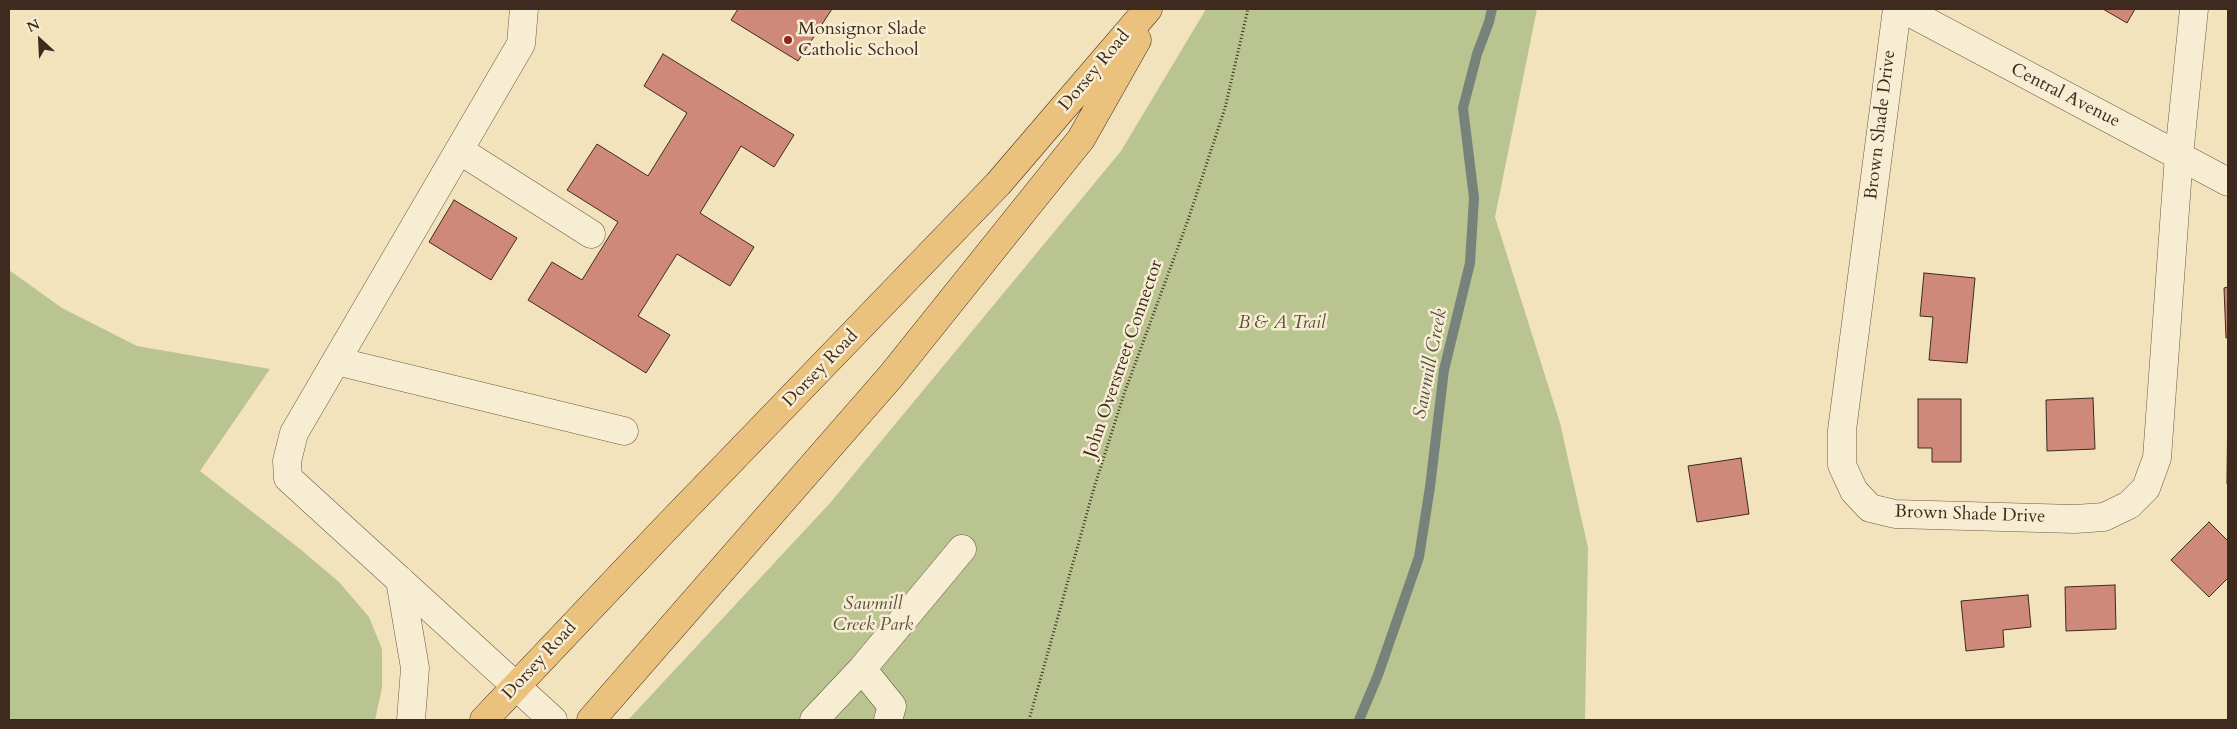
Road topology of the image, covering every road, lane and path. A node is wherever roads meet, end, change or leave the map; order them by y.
1 (524, 9) edge
2 (1148, 9) edge
3 (1155, 9) edge
4 (1248, 9) edge
5 (1897, 9) edge
6 (1903, 9) edge
7 (2194, 9) edge
8 (459, 150) junction
9 (2179, 155) junction
10 (2228, 182) edge
11 (591, 234) dead end
12 (336, 361) junction
13 (624, 431) dead end
14 (962, 549) dead end
15 (400, 580) junction
16 (862, 669) junction
17 (516, 687) junction
18 (412, 720) edge
19 (484, 720) edge
20 (553, 720) edge
21 (591, 720) edge
22 (814, 720) edge
23 (888, 720) edge
24 (1029, 720) edge

1 - 8 street
2 - 17 main road, Dorsey Road
3 - 21 main road, Dorsey Road
4 - 24 path, John Overstreet Connector
5 - 9 street, Brown Shade Drive
6 - 9 street, Central Avenue
7 - 9 street, Brown Shade Drive
8 - 11 street
8 - 12 street
9 - 10 street, Central Avenue
12 - 13 street
12 - 15 street
14 - 16 street
15 - 17 street
15 - 18 street
16 - 22 street
16 - 23 street
17 - 19 main road, Dorsey Road
17 - 20 street

